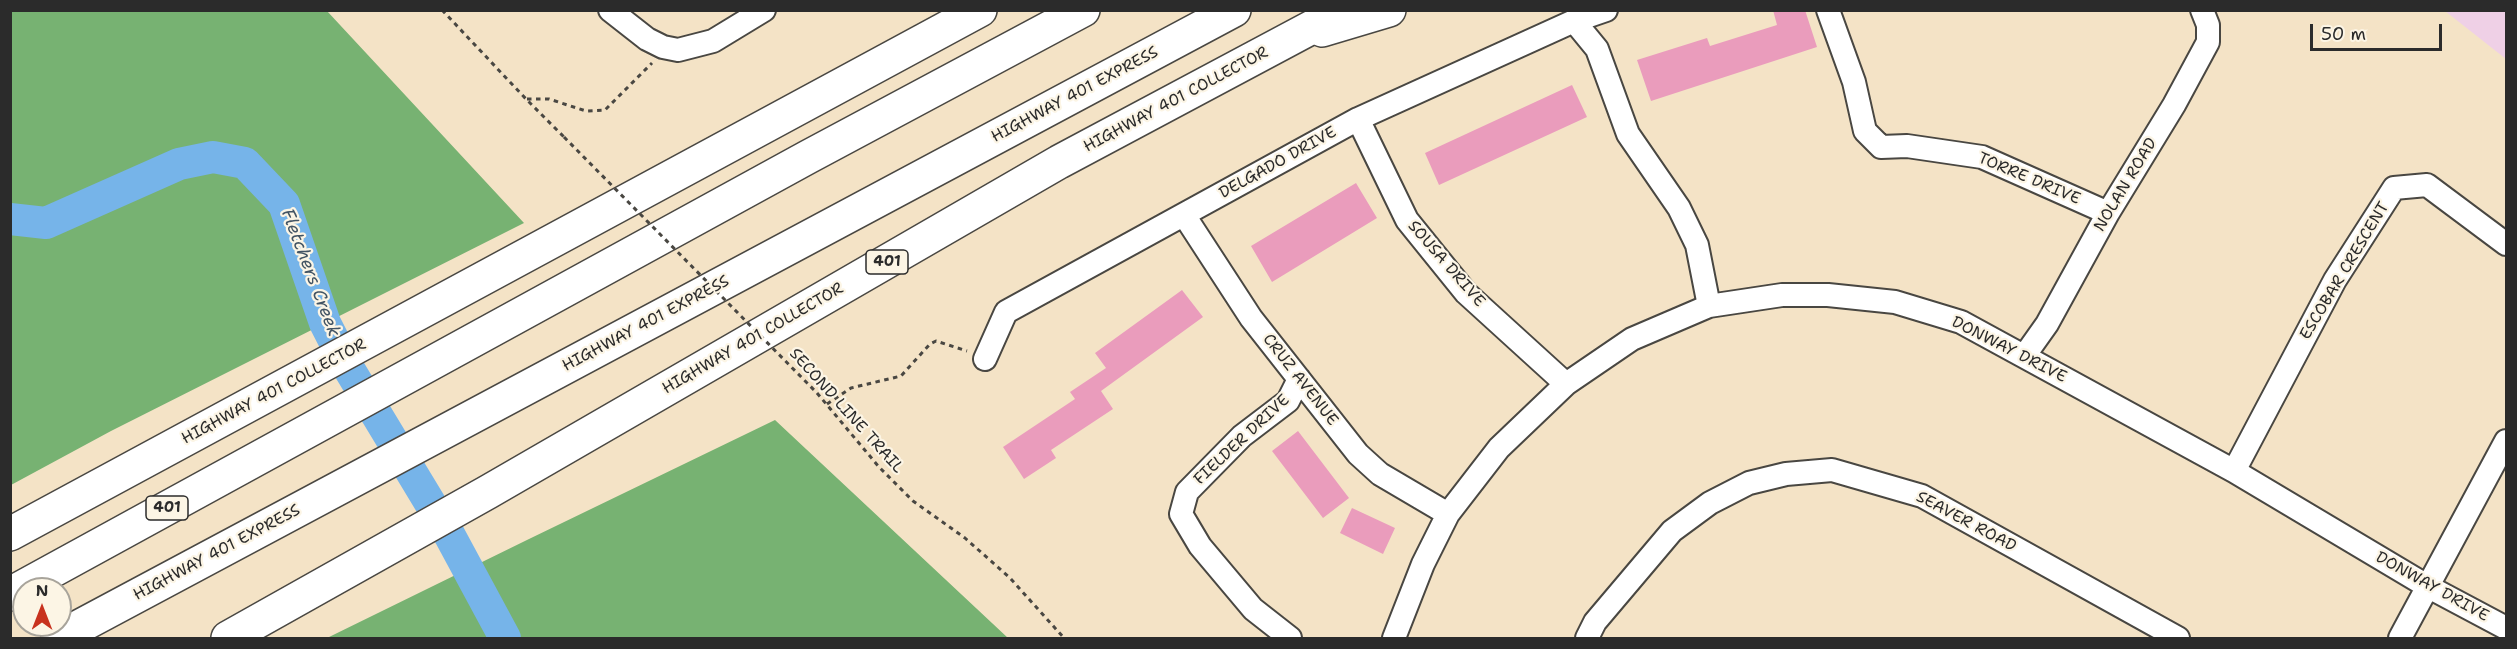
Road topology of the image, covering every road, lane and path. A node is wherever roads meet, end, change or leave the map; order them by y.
1 (442, 10) edge
2 (610, 10) edge
3 (764, 10) edge
4 (948, 10) edge
5 (980, 10) edge
6 (1083, 10) edge
7 (1234, 10) edge
8 (1344, 10) edge
9 (1389, 10) edge
10 (1606, 10) edge
11 (1828, 10) edge
12 (2202, 10) edge
13 (1574, 21) junction
14 (1291, 38) junction
15 (663, 47) junction
16 (847, 81) junction
17 (526, 99) junction
18 (1358, 119) junction
19 (2108, 213) junction
20 (1184, 215) junction
21 (2506, 244) edge
22 (1709, 306) junction
23 (2025, 356) junction
24 (985, 359) joint
25 (1299, 379) junction
26 (1566, 384) junction
27 (827, 404) junction
28 (2506, 441) edge
29 (2234, 471) junction
30 (1448, 514) junction
31 (10, 534) edge
32 (2427, 586) junction
33 (10, 594) edge
34 (2506, 628) edge
35 (58, 639) edge
36 (228, 639) edge
37 (1064, 639) edge
38 (1290, 639) edge
39 (1394, 639) edge
40 (1587, 639) edge
41 (2178, 639) edge
42 (2400, 639) edge

1 - 17 path, SECOND LINE TRAIL
2 - 15 street
3 - 15 street
4 - 16 highway
5 - 16 highway, HIGHWAY 401 COLLECTOR
6 - 33 highway, 401
7 - 35 highway, HIGHWAY 401 EXPRESS
8 - 14 highway, HIGHWAY 401 COLLECTOR / 401
9 - 14 highway
10 - 13 street, DELGADO DRIVE
11 - 19 street, TORRE DRIVE
12 - 19 street, NOLAN ROAD
13 - 18 street, DELGADO DRIVE
13 - 22 street
14 - 36 highway, HIGHWAY 401 COLLECTOR / 401
15 - 17 path
16 - 31 highway, HIGHWAY 401 COLLECTOR
17 - 27 path, SECOND LINE TRAIL, bridge
18 - 20 street, DELGADO DRIVE
18 - 26 street, SOUSA DRIVE
19 - 23 street, NOLAN ROAD
20 - 24 street, DELGADO DRIVE
20 - 25 street, CRUZ AVENUE
21 - 29 street, ESCOBAR CRESCENT
22 - 23 street, DONWAY DRIVE
22 - 26 street, DONWAY DRIVE
23 - 29 street, DONWAY DRIVE
24 - 27 path
25 - 30 street, CRUZ AVENUE
25 - 38 street, FIELDER DRIVE
26 - 30 street, DONWAY DRIVE
27 - 37 path, SECOND LINE TRAIL
28 - 32 street
29 - 32 street, DONWAY DRIVE
30 - 39 street, DONWAY DRIVE
32 - 34 street, DONWAY DRIVE
32 - 42 street
40 - 41 street, SEAVER ROAD

